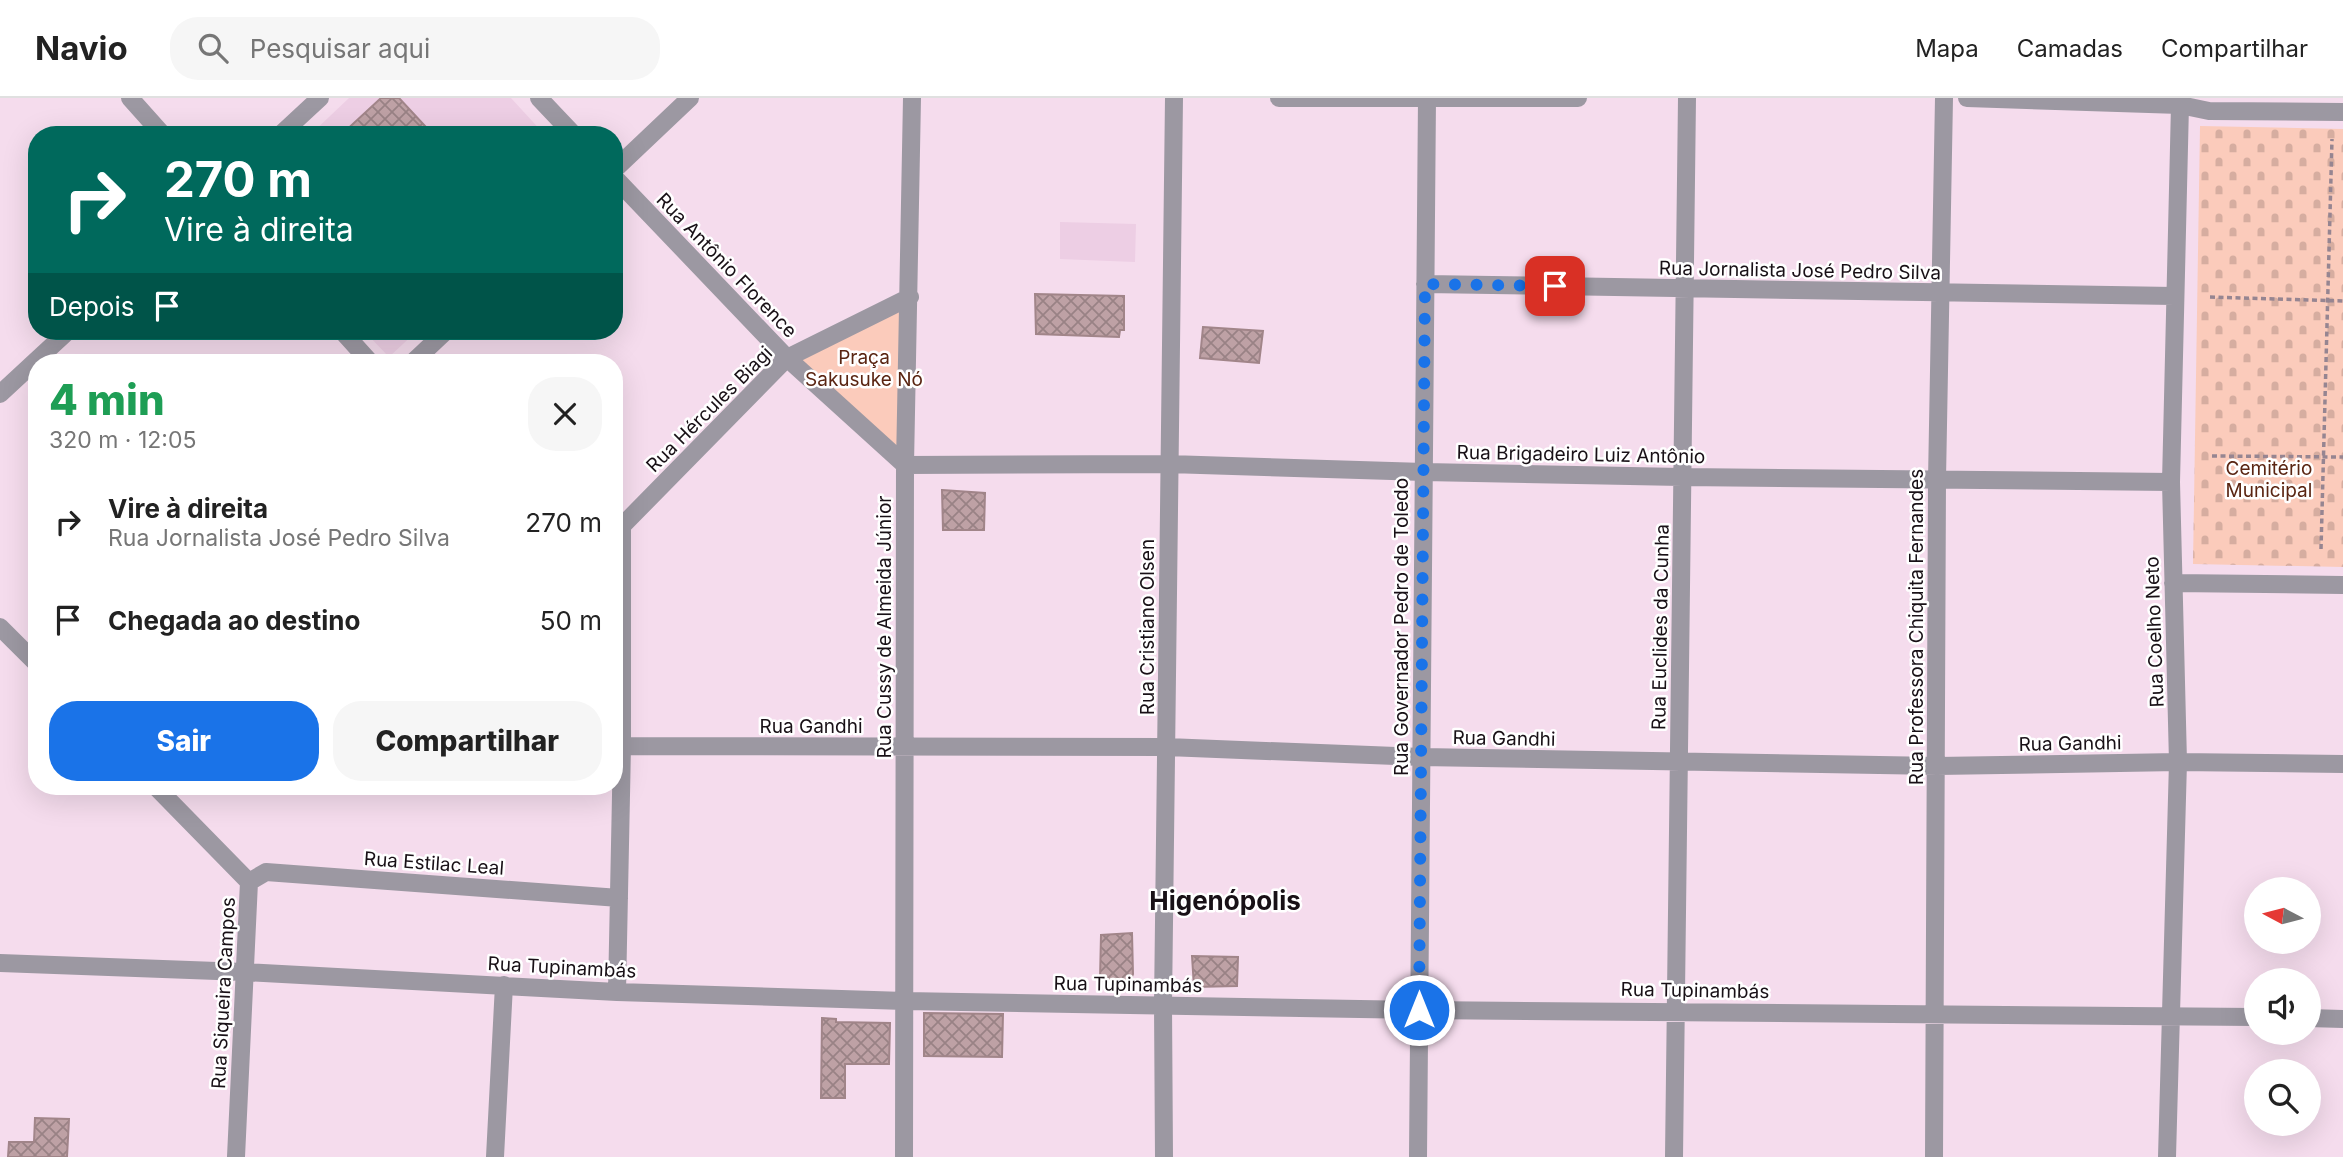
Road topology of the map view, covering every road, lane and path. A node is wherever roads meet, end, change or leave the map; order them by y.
1 (130, 98) edge
2 (320, 98) edge
3 (540, 98) edge
4 (690, 98) edge
5 (912, 98) edge
6 (1174, 98) edge
7 (1279, 98) edge
8 (1578, 98) edge
9 (1687, 98) edge
10 (1944, 98) edge
11 (1967, 98) edge
12 (1427, 99) edge
13 (2177, 102) edge
14 (2343, 112) edge
15 (155, 126) edge
16 (290, 126) edge
17 (566, 126) edge
18 (2332, 139) dead end
19 (623, 161) edge
20 (623, 186) edge
21 (1425, 284) junction
22 (1685, 289) junction
23 (1939, 293) junction
24 (2174, 296) junction
25 (910, 297) junction
26 (2210, 298) dead end
27 (2328, 301) junction
28 (2343, 301) edge
29 (58, 340) edge
30 (350, 340) edge
31 (436, 340) edge
32 (43, 354) edge
33 (363, 354) edge
34 (422, 354) edge
35 (787, 358) junction
36 (28, 368) edge
37 (0, 394) edge
38 (2212, 456) dead end
39 (2324, 457) junction
40 (2343, 457) edge
41 (905, 464) junction
42 (1169, 464) junction
43 (1424, 472) junction
44 (1682, 477) junction
45 (1937, 480) junction
46 (2171, 482) junction
47 (623, 523) edge
48 (2320, 549) dead end
49 (2173, 583) junction
50 (2343, 585) edge
51 (0, 627) edge
52 (28, 655) edge
53 (623, 746) edge
54 (1167, 747) junction
55 (905, 748) junction
56 (1421, 757) junction
57 (1679, 762) junction
58 (2178, 762) junction
59 (2343, 764) edge
60 (1937, 766) junction
61 (164, 795) edge
62 (621, 795) edge
63 (249, 882) junction
64 (619, 898) junction
65 (0, 963) edge
66 (244, 972) junction
67 (504, 985) junction
68 (617, 992) junction
69 (905, 1001) junction
70 (1163, 1005) junction
71 (1419, 1010) junction
72 (1676, 1011) junction
73 (1935, 1015) junction
74 (2170, 1016) junction
75 (2244, 1017) edge
76 (2321, 1018) edge
77 (2343, 1019) edge
78 (236, 1157) edge
79 (495, 1157) edge
80 (904, 1157) edge
81 (1164, 1157) edge
82 (1418, 1157) edge
83 (1674, 1157) edge
84 (1934, 1157) edge
85 (2167, 1157) edge

1 - 15 street
2 - 16 street
3 - 17 street
4 - 19 street
5 - 25 street, Rua Cussy de Almeida Júnior
6 - 42 street, Rua Cristiano Olsen
7 - 12 street
8 - 12 street
9 - 22 street, Rua Euclides da Cunha
10 - 23 street, Rua Professora Chiquita Fernandes
11 - 13 street
12 - 21 street, Rua Governador Pedro de Toledo
13 - 14 street
13 - 24 street, Rua Coelho Neto
18 - 27 path
20 - 35 street, Rua Antônio Florence
21 - 22 street, Rua Jornalista José Pedro Silva
21 - 43 street, Rua Governador Pedro de Toledo
22 - 23 street, Rua Jornalista José Pedro Silva
22 - 44 street, Rua Euclides da Cunha
23 - 24 street, Rua Jornalista José Pedro Silva
23 - 45 street, Rua Professora Chiquita Fernandes
24 - 46 street, Rua Coelho Neto
25 - 35 street, Rua Hércules Biagi
25 - 41 street, Rua Cussy de Almeida Júnior
26 - 27 path
27 - 28 path
27 - 39 path
29 - 32 street
30 - 33 street
31 - 34 street
35 - 41 street, Rua Antônio Florence
35 - 47 street, Rua Hércules Biagi
36 - 37 street
38 - 39 path
39 - 40 path
39 - 48 path
41 - 42 street, Rua Brigadeiro Luiz Antônio
41 - 55 street, Rua Cussy de Almeida Júnior
42 - 43 street, Rua Brigadeiro Luiz Antônio
42 - 54 street, Rua Cristiano Olsen
43 - 44 street, Rua Brigadeiro Luiz Antônio
43 - 56 street, Rua Governador Pedro de Toledo
44 - 45 street, Rua Brigadeiro Luiz Antônio
44 - 57 street, Rua Euclides da Cunha
45 - 46 street, Rua Brigadeiro Luiz Antônio
45 - 60 street, Rua Professora Chiquita Fernandes
46 - 49 street, Rua Coelho Neto
49 - 50 street
49 - 58 street, Rua Coelho Neto
51 - 52 street
53 - 55 street, Rua Gandhi
54 - 55 street, Rua Gandhi
54 - 56 street, Rua Gandhi
54 - 70 street, Rua Cristiano Olsen
55 - 69 street, Rua Cussy de Almeida Júnior
56 - 57 street, Rua Gandhi
56 - 71 street, Rua Governador Pedro de Toledo
57 - 60 street, Rua Gandhi
57 - 72 street, Rua Euclides da Cunha
58 - 59 street, Rua Gandhi
58 - 60 street, Rua Gandhi
58 - 74 street, Rua Coelho Neto
60 - 73 street, Rua Professora Chiquita Fernandes
61 - 63 street, Rua Siqueira Campos
62 - 64 street
63 - 64 street, Rua Estilac Leal
63 - 66 street, Rua Siqueira Campos
64 - 68 street
65 - 66 street, Rua Tupinambás
66 - 67 street, Rua Tupinambás
66 - 78 street, Rua Siqueira Campos
67 - 68 street, Rua Tupinambás
67 - 79 street
68 - 69 street, Rua Tupinambás
69 - 70 street, Rua Tupinambás
69 - 80 street, Rua Cussy de Almeida Júnior
70 - 71 street, Rua Tupinambás
70 - 81 street, Rua Cristiano Olsen
71 - 72 street, Rua Tupinambás
71 - 82 street, Rua Governador Pedro de Toledo
72 - 73 street, Rua Tupinambás
72 - 83 street, Rua Euclides da Cunha
73 - 74 street, Rua Tupinambás
73 - 84 street, Rua Professora Chiquita Fernandes
74 - 75 street, Rua Tupinambás
74 - 85 street, Rua Coelho Neto
76 - 77 street

